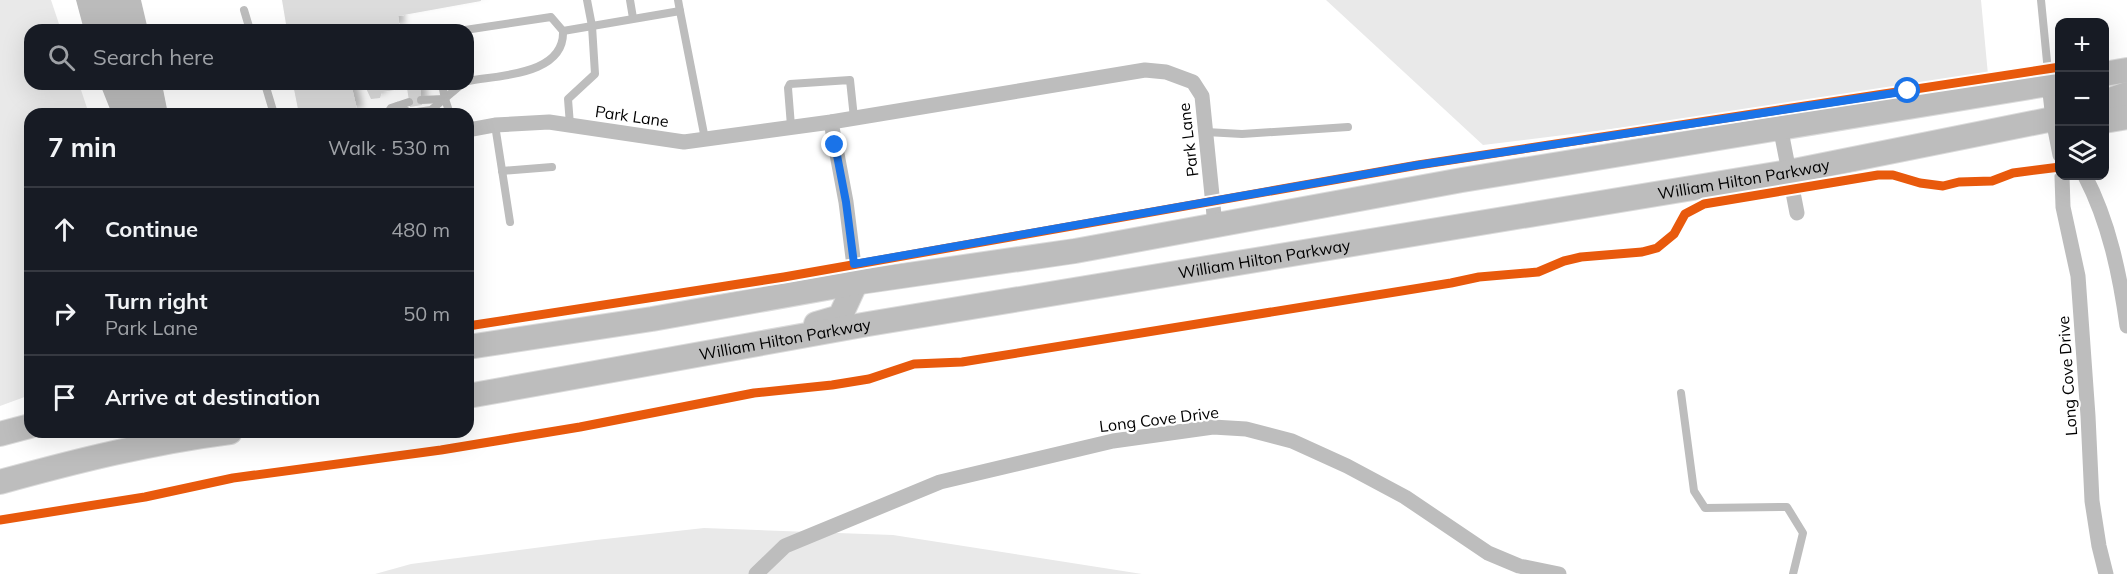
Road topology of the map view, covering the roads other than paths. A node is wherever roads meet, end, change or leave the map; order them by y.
1 (587, 0) edge
2 (630, 0) edge
3 (678, 0) edge
4 (2041, 0) edge
5 (244, 10) dead end
6 (680, 11) junction
7 (633, 18) junction
8 (248, 24) edge
9 (592, 26) junction
10 (474, 29) edge
11 (563, 32) junction
12 (2127, 70) edge
13 (2109, 73) edge
14 (474, 80) edge
15 (2054, 83) edge
16 (268, 90) edge
17 (443, 90) edge
18 (455, 90) edge
19 (2127, 94) edge
20 (445, 99) junction
21 (421, 100) dead end
22 (2109, 100) edge
23 (409, 102) dead end
24 (398, 106) junction
25 (272, 108) edge
26 (391, 108) edge
27 (401, 108) edge
28 (434, 108) edge
29 (448, 108) edge
30 (854, 118) junction
31 (2127, 118) edge
32 (2109, 120) edge
33 (831, 122) junction
34 (2055, 122) edge
35 (570, 125) junction
36 (495, 126) junction
37 (791, 126) junction
38 (1780, 126) junction
39 (1348, 127) dead end
40 (474, 129) edge
41 (2109, 130) edge
42 (1206, 132) junction
43 (705, 139) junction
44 (552, 166) dead end
45 (502, 171) junction
46 (1789, 172) junction
47 (2062, 180) edge
48 (2087, 180) edge
49 (1797, 213) dead end
50 (510, 222) dead end
51 (1215, 225) junction
52 (856, 282) junction
53 (2127, 326) edge
54 (474, 346) edge
55 (730, 348) junction
56 (1681, 393) dead end
57 (474, 395) edge
58 (24, 428) edge
59 (0, 434) edge
60 (167, 438) edge
61 (184, 438) edge
62 (120, 451) junction
63 (0, 482) edge
64 (1517, 570) edge
65 (756, 574) edge
66 (1559, 574) edge
67 (1793, 574) edge
68 (2106, 574) edge

1 - 9 lane
2 - 7 lane
3 - 6 lane
4 - 15 lane
5 - 8 lane
6 - 7 lane
6 - 43 lane
7 - 9 lane
9 - 11 lane
9 - 35 lane
10 - 11 lane
11 - 14 lane
12 - 13 highway
15 - 38 highway
16 - 25 lane
17 - 20 lane
18 - 20 lane
19 - 22 highway
20 - 21 lane
20 - 28 lane
20 - 29 lane
23 - 24 lane
24 - 26 lane
24 - 27 lane
30 - 33 street, Park Lane
30 - 37 lane
30 - 42 street, Park Lane
31 - 32 highway
31 - 41 street
33 - 37 street, Park Lane
33 - 52 street
34 - 46 highway, William Hilton Parkway
35 - 36 street, Park Lane
35 - 43 street, Park Lane
36 - 40 street, Park Lane
36 - 45 lane
37 - 43 street, Park Lane
38 - 46 street
38 - 51 highway
39 - 42 lane
42 - 51 street, Park Lane
44 - 45 lane
45 - 50 lane
46 - 49 street
46 - 55 highway, William Hilton Parkway
47 - 68 street, Long Cove Drive
48 - 53 street
51 - 52 highway
52 - 54 highway
52 - 55 highway
55 - 57 highway, William Hilton Parkway
56 - 67 lane
58 - 59 highway
60 - 62 highway
61 - 62 highway
62 - 63 highway
64 - 65 street, Long Cove Drive
64 - 66 street, Long Cove Drive

